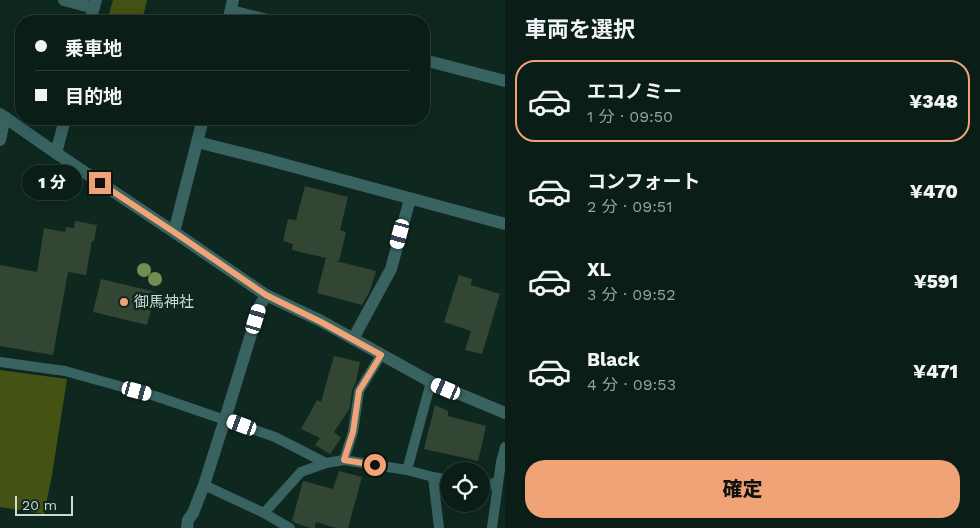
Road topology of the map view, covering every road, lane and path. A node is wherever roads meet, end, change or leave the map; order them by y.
1 (64, 0) edge
2 (94, 4) edge
3 (231, 11) edge
4 (247, 15) edge
5 (430, 62) edge
6 (505, 81) edge
7 (2, 116) edge
8 (15, 125) edge
9 (15, 125) edge
10 (63, 125) edge
11 (201, 125) edge
12 (0, 140) edge
13 (197, 142) junction
14 (56, 153) junction
15 (410, 199) junction
16 (505, 224) edge
17 (174, 232) junction
18 (266, 295) junction
19 (353, 339) junction
20 (381, 355) junction
21 (0, 362) edge
22 (430, 382) junction
23 (505, 412) edge
24 (225, 419) junction
25 (505, 447) edge
26 (344, 460) junction
27 (326, 463) junction
28 (407, 470) junction
29 (433, 477) junction
30 (440, 478) edge
31 (498, 481) junction
32 (204, 485) junction
33 (490, 485) edge
34 (264, 512) junction
35 (187, 528) edge
36 (290, 528) edge
37 (439, 528) edge
38 (492, 528) edge

1 - 2 street
3 - 4 street
5 - 6 street
7 - 8 street
7 - 12 street
9 - 14 street
10 - 14 street
11 - 13 street
13 - 15 street
13 - 17 street
14 - 17 street
15 - 16 street
15 - 19 street
17 - 18 street
18 - 19 street
18 - 24 street
19 - 20 street
20 - 22 street
20 - 26 lane
21 - 24 lane
22 - 23 street
22 - 28 lane
24 - 27 lane
24 - 32 street
25 - 31 lane
26 - 27 lane
26 - 28 lane
27 - 34 lane
28 - 29 lane
29 - 30 lane
29 - 37 lane
31 - 33 lane
31 - 38 lane
32 - 34 lane
32 - 35 street
34 - 36 lane

